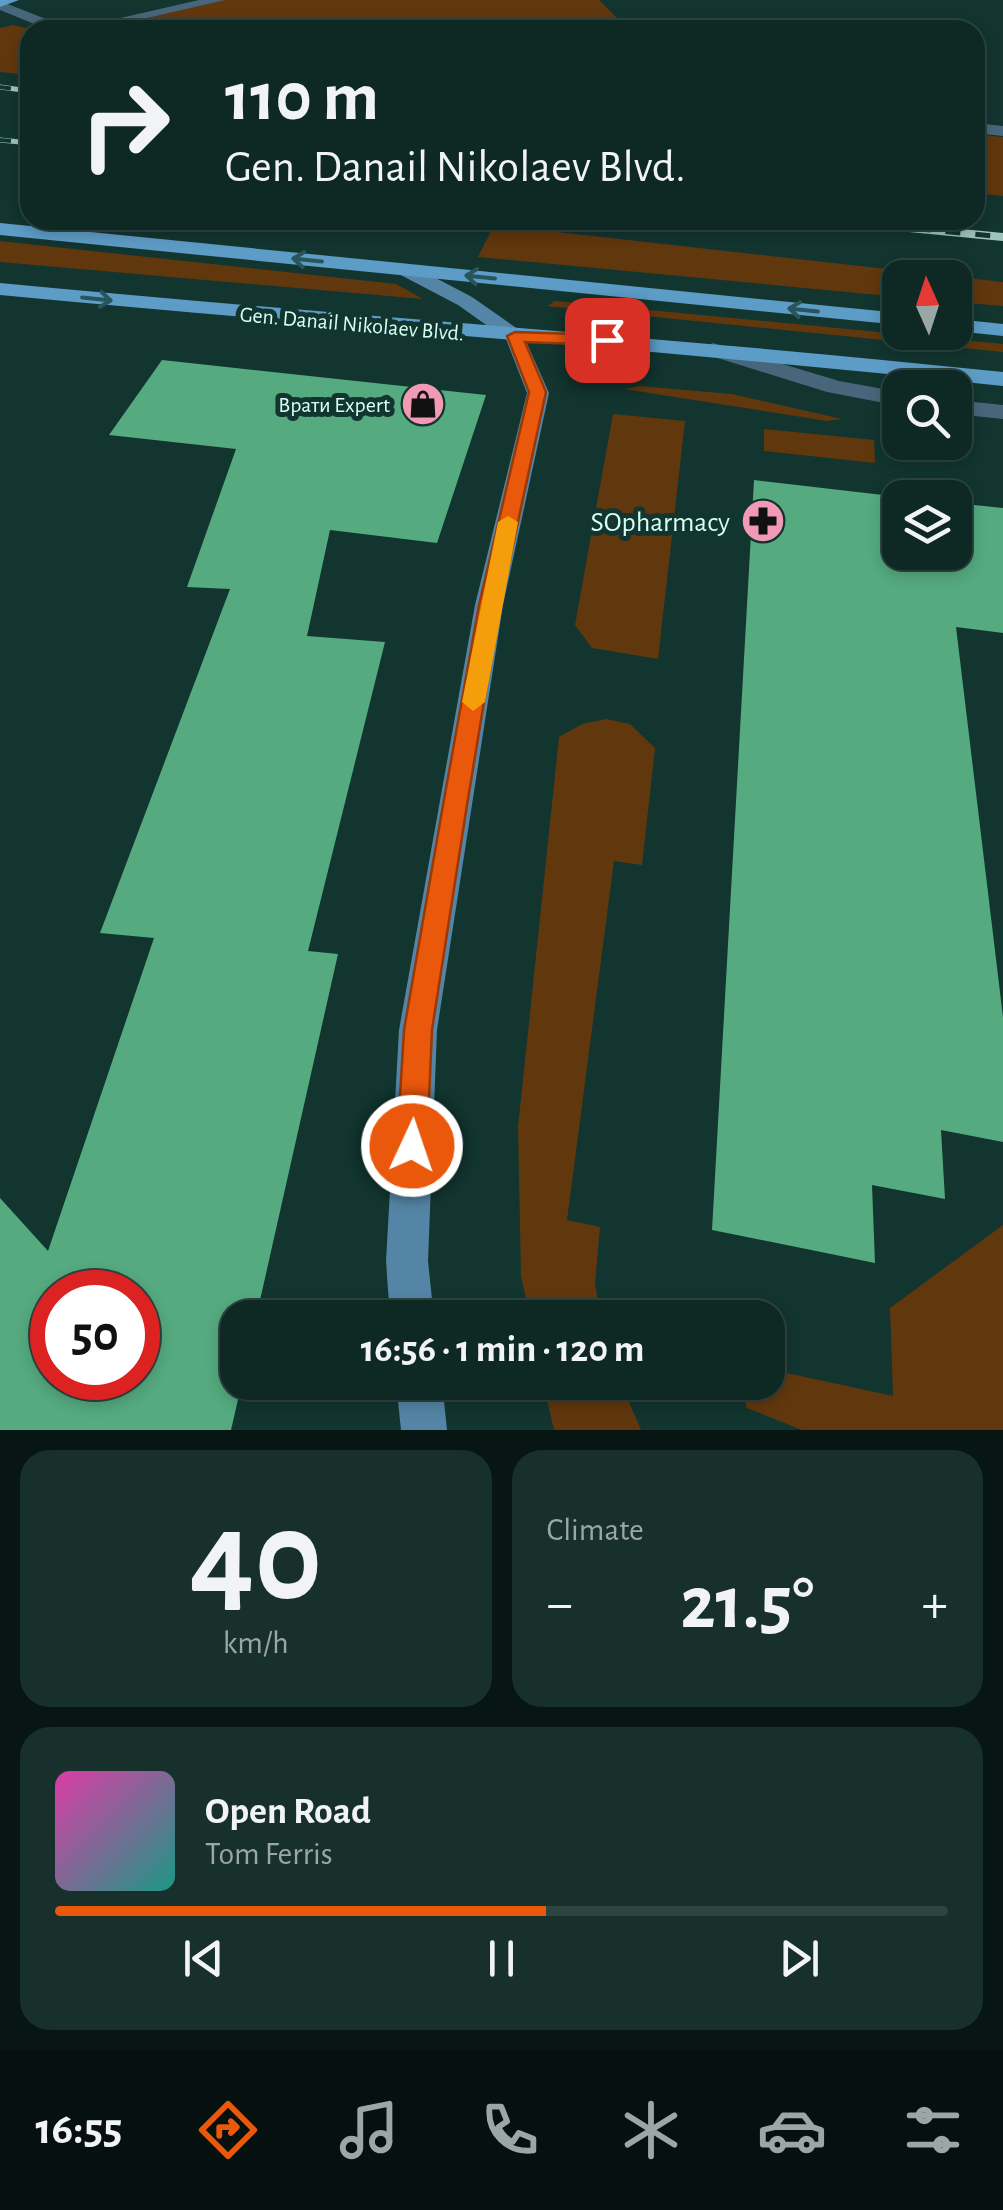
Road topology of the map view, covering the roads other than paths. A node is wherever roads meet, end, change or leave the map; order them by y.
1 (12, 0) edge
2 (218, 0) edge
3 (0, 4) edge
4 (38, 20) edge
5 (123, 20) edge
6 (0, 229) edge
7 (404, 270) junction
8 (0, 289) edge
9 (882, 317) edge
10 (972, 327) edge
11 (1003, 330) edge
12 (515, 336) junction
13 (710, 348) junction
14 (1003, 378) edge
15 (882, 396) edge
16 (972, 409) edge
17 (1003, 412) edge
18 (410, 1300) edge
19 (421, 1400) edge
20 (424, 1430) edge

1 - 3 main road
2 - 5 street
3 - 4 street
7 -> 6 main road
9 -> 7 main road
7 - 12 main road
8 -> 12 main road, Gen. Danail Nikolaev Blvd.
10 - 11 main road
12 - 13 main road, Gen. Danail Nikolaev Blvd.
12 - 18 main road
13 - 14 main road, Gen. Danail Nikolaev Blvd.
13 - 15 street
16 - 17 street
19 - 20 main road

